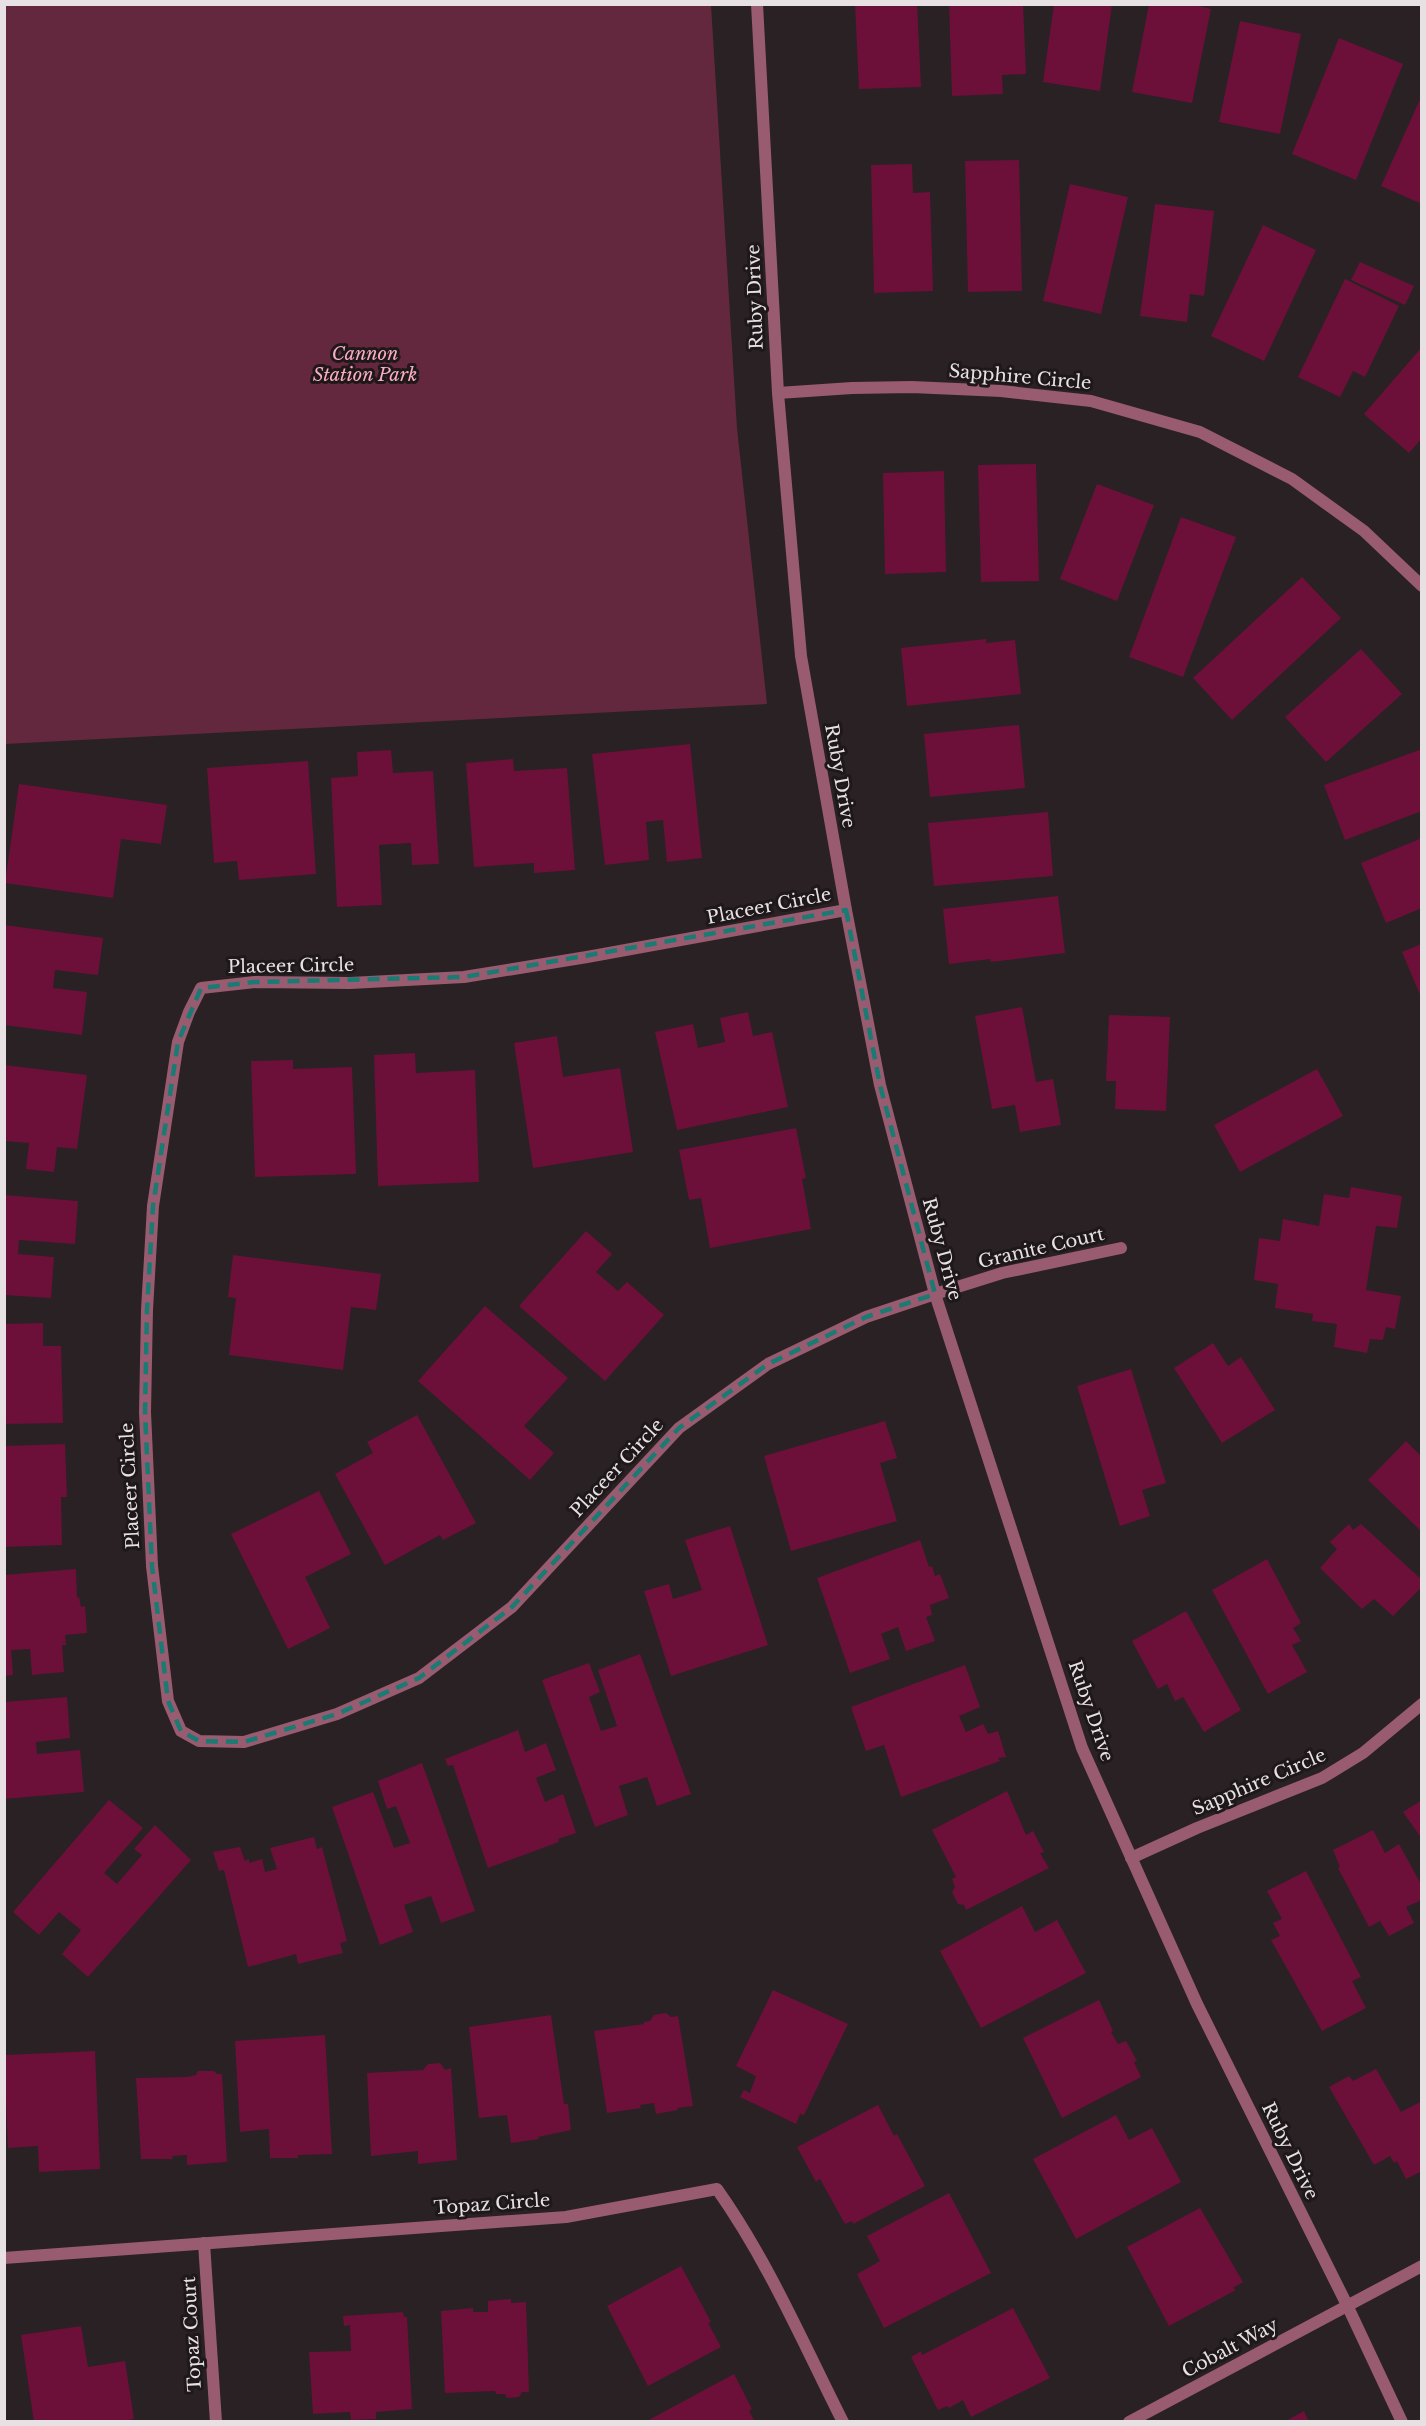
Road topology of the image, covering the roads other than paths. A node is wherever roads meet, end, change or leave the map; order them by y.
1 (758, 4) edge
2 (778, 393) junction
3 (1422, 586) edge
4 (846, 910) junction
5 (1121, 1248) dead end
6 (934, 1294) junction
7 (1422, 1704) edge
8 (1131, 1858) junction
9 (204, 2243) junction
10 (4, 2258) edge
11 (1422, 2266) edge
12 (1347, 2305) junction
13 (216, 2421) edge
14 (843, 2421) edge
15 (1130, 2421) edge
16 (1402, 2421) edge

1 - 2 street, Ruby Drive
2 - 3 street, Sapphire Circle
2 - 4 street, Ruby Drive
4 - 6 street, Ruby Drive
4 - 6 street, Placeer Circle
5 - 6 street, Granite Court
6 - 8 street, Ruby Drive
7 - 8 street, Sapphire Circle
8 - 12 street, Ruby Drive
9 - 10 street, Topaz Circle
9 - 13 street, Topaz Court
9 - 14 street, Topaz Circle
11 - 12 street, Cobalt Way
12 - 15 street, Cobalt Way
12 - 16 street, Ruby Drive

